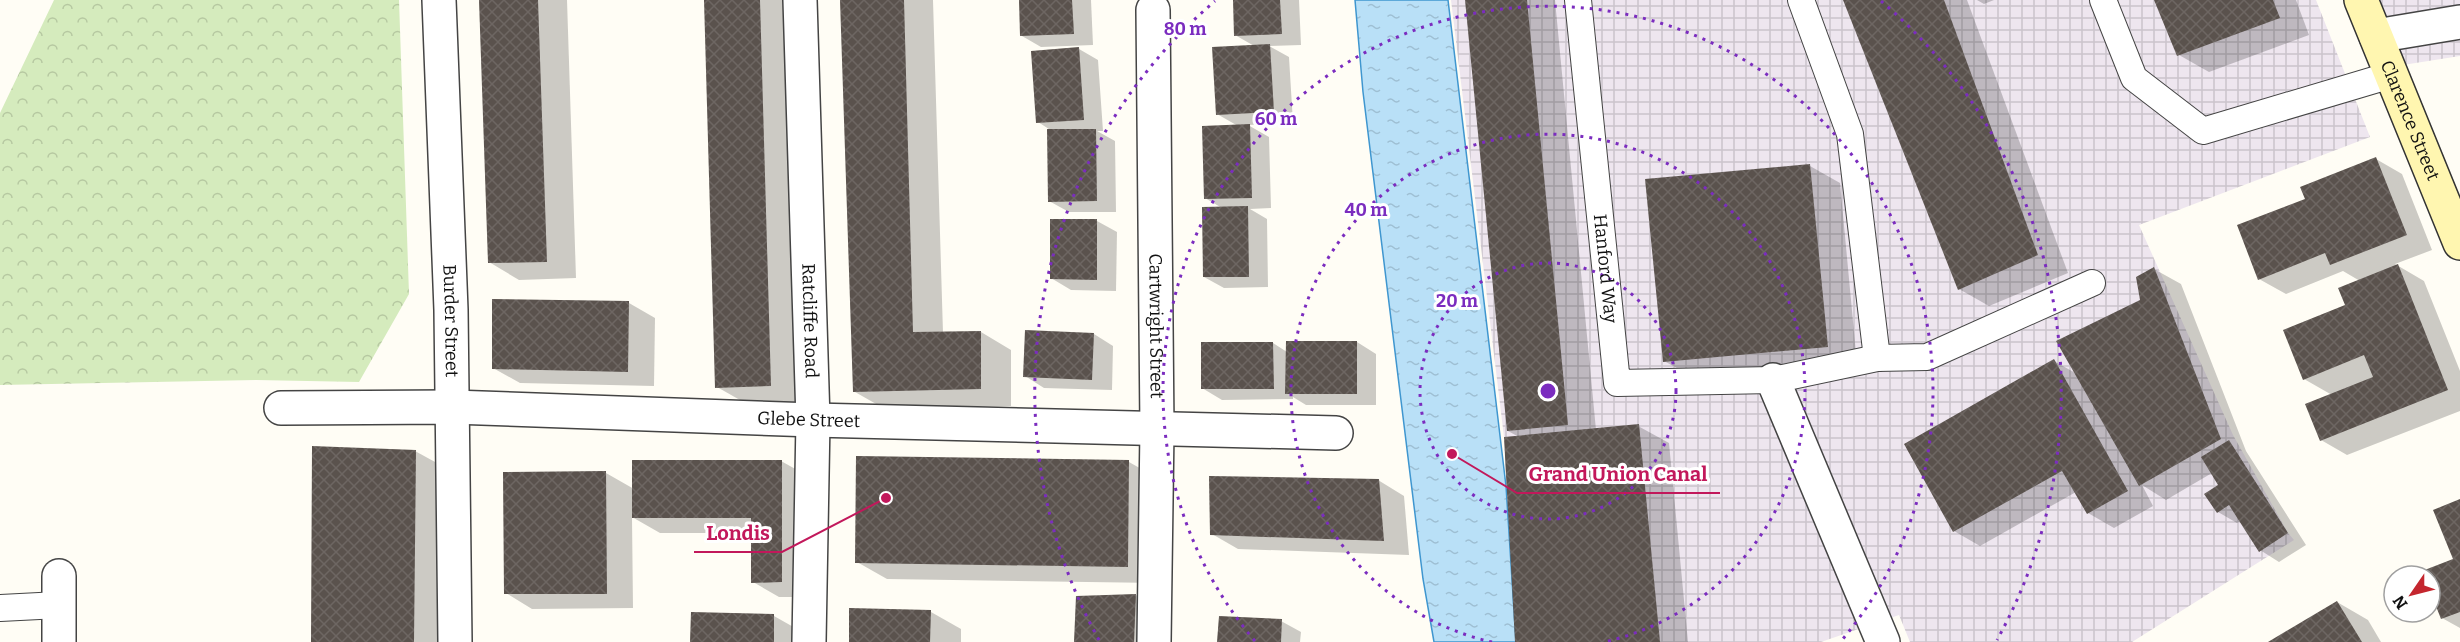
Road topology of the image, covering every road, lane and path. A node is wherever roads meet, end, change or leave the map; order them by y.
1 (439, 0) edge
2 (800, 0) edge
3 (1578, 0) edge
4 (1801, 0) edge
5 (2103, 0) edge
6 (2361, 0) edge
7 (1153, 10) dead end
8 (2460, 22) edge
9 (2376, 36) junction
10 (2391, 75) junction
11 (2460, 243) edge
12 (2092, 283) dead end
13 (1877, 358) junction
14 (1773, 380) junction
15 (453, 407) junction
16 (281, 408) dead end
17 (813, 420) junction
18 (1157, 429) junction
19 (1336, 433) dead end
20 (59, 591) joint
21 (0, 608) edge
22 (59, 642) edge
23 (455, 642) edge
24 (809, 642) edge
25 (1154, 642) edge
26 (1883, 642) edge

1 - 15 street, Burder Street
2 - 17 street, Ratcliffe Road
3 - 14 lane, Hanford Way
4 - 13 lane
5 - 10 lane
6 - 9 main road, Clarence Street
7 - 18 street, Cartwright Street
8 - 9 street
9 - 10 main road, Clarence Street
10 - 11 main road, Clarence Street
12 - 13 lane, Hanford Way
13 - 14 lane, Hanford Way
14 - 26 street
15 - 16 street, Glebe Street
15 - 17 street, Glebe Street
15 - 23 street, Burder Street
17 - 18 street, Glebe Street
17 - 24 street, Ratcliffe Road
18 - 19 street, Glebe Street
18 - 25 street, Cartwright Street
20 - 21 lane
20 - 22 street

